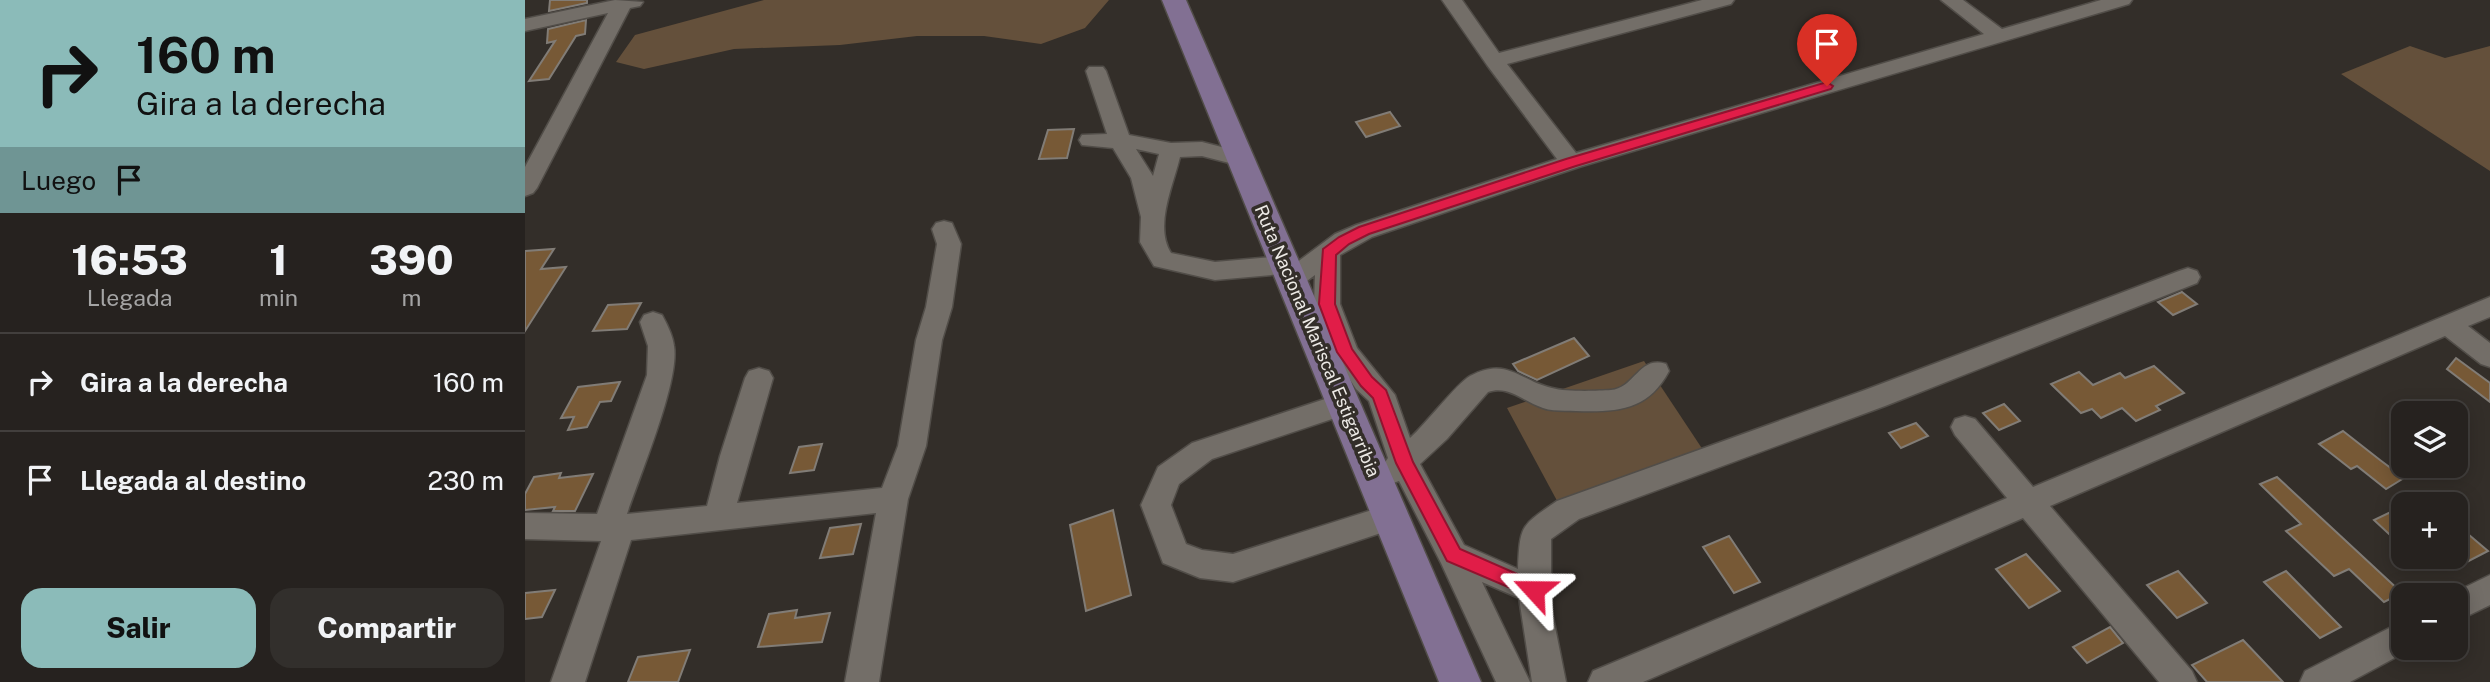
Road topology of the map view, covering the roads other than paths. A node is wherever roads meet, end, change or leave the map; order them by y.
1 (1174, 0) edge
2 (1452, 0) edge
3 (1724, 0) edge
4 (1951, 0) edge
5 (2122, 0) edge
6 (631, 2) edge
7 (525, 25) edge
8 (1998, 35) junction
9 (1494, 61) junction
10 (1096, 71) dead end
11 (1090, 140) dead end
12 (1120, 141) junction
13 (1171, 150) junction
14 (1241, 159) junction
15 (1571, 162) junction
16 (525, 188) edge
17 (1152, 221) junction
18 (944, 229) dead end
19 (1328, 253) junction
20 (1288, 272) junction
21 (2188, 277) dead end
22 (2490, 306) edge
23 (653, 322) dead end
24 (2449, 325) junction
25 (2490, 357) edge
26 (1656, 371) dead end
27 (759, 378) dead end
28 (1343, 404) junction
29 (1965, 427) dead end
30 (1404, 463) junction
31 (1376, 482) junction
32 (893, 499) junction
33 (2028, 501) junction
34 (719, 517) junction
35 (1391, 517) junction
36 (525, 526) edge
37 (614, 528) junction
38 (1453, 555) junction
39 (2490, 589) edge
40 (1534, 590) junction
41 (2468, 601) edge
42 (2391, 642) edge
43 (568, 682) edge
44 (862, 682) edge
45 (1460, 682) edge
46 (1513, 682) edge
47 (1549, 682) edge
48 (1605, 682) edge
49 (2180, 682) edge
50 (2317, 682) edge

1 - 14 main road, Ruta Nacional Mariscal Estigarribia
2 - 9 street
3 - 9 street
4 - 8 street
5 - 8 street
6 - 7 street
6 - 16 street
8 - 15 street
9 - 15 street
10 - 12 street
11 - 12 street
12 - 13 street
12 - 17 street
13 - 14 street
13 - 17 street
14 - 20 main road, Ruta Nacional Mariscal Estigarribia
15 - 19 street
17 - 20 street
18 - 32 street
19 - 20 street
19 - 30 street
20 - 28 main road, Ruta Nacional Mariscal Estigarribia
21 - 40 street
22 - 24 street
23 - 37 street
24 - 25 street
24 - 33 street
26 - 30 street
27 - 34 street
28 - 31 main road, Ruta Nacional Mariscal Estigarribia
28 - 35 street
29 - 33 street
30 - 31 street
30 - 38 street
31 - 35 main road, Ruta Nacional Mariscal Estigarribia
32 - 34 street
32 - 44 street
33 - 48 street
33 - 49 street
34 - 37 street
35 - 45 main road, Ruta Nacional Mariscal Estigarribia
36 - 37 street
37 - 43 street
38 - 40 street
38 - 46 street
39 - 41 street
40 - 47 street
42 - 50 street

